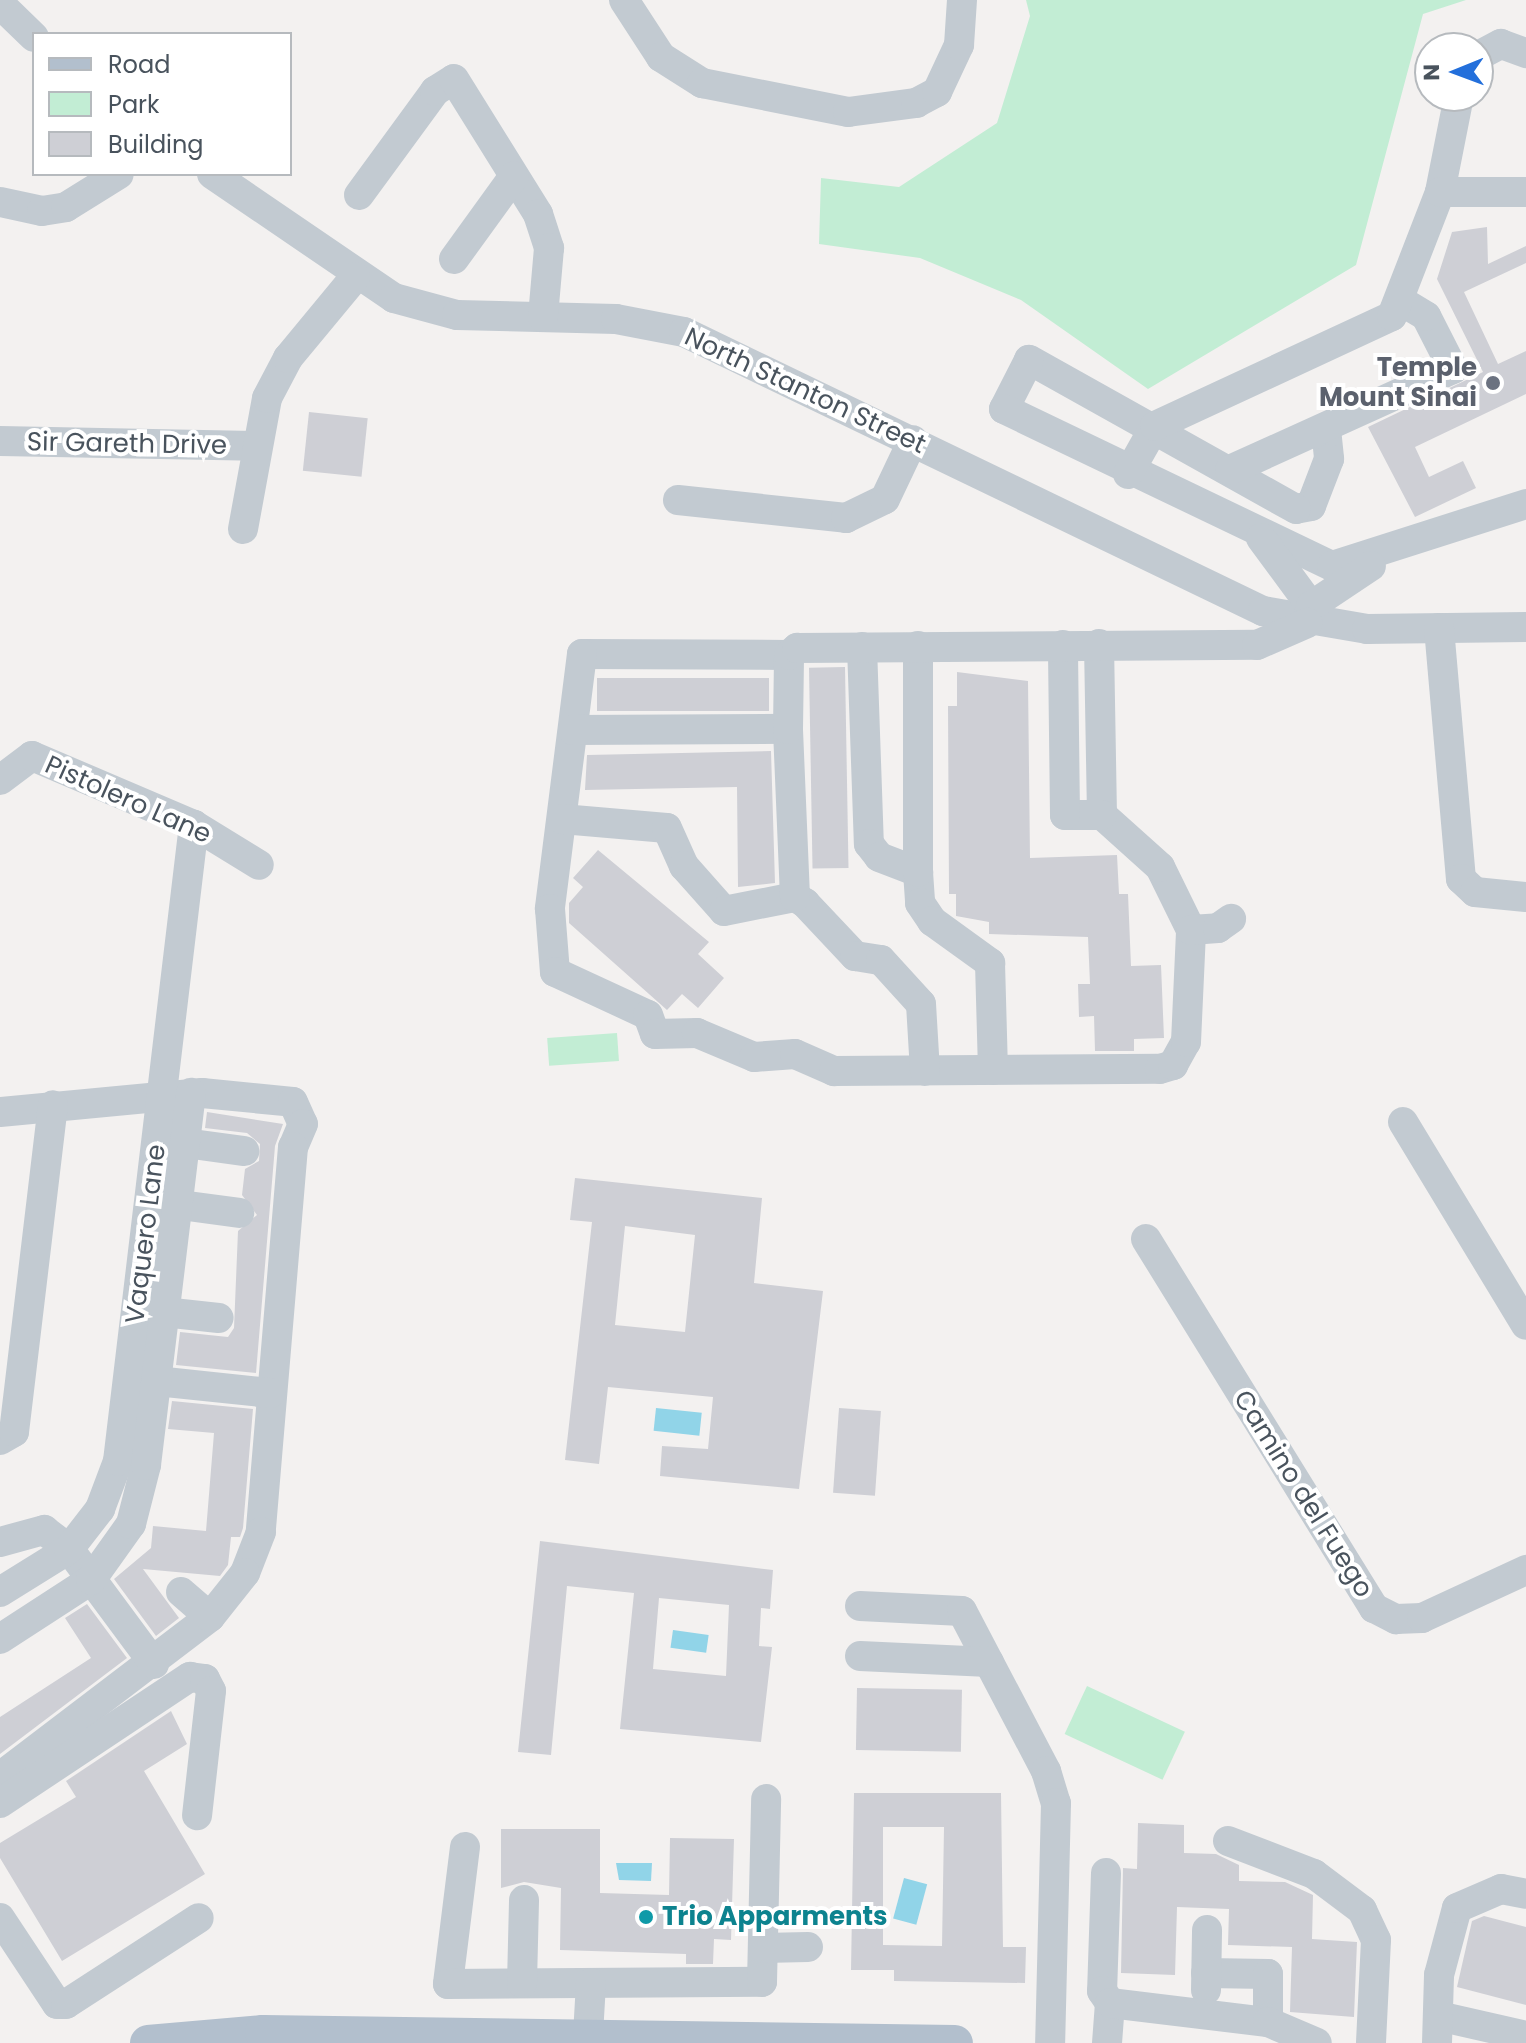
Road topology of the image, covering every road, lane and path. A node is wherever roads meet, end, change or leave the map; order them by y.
1 (624, 0) edge
2 (962, 0) edge
3 (0, 4) edge
4 (32, 35) edge
5 (1494, 48) edge
6 (1526, 53) edge
7 (1456, 112) edge
8 (116, 176) edge
9 (215, 176) edge
10 (514, 176) junction
11 (1440, 192) junction
12 (1526, 192) edge
13 (359, 195) dead end
14 (0, 202) edge
15 (454, 259) dead end
16 (355, 277) junction
17 (1401, 301) junction
18 (543, 317) junction
19 (1155, 426) junction
20 (1326, 429) junction
21 (913, 440) junction
22 (0, 441) edge
23 (254, 446) junction
24 (1230, 470) junction
25 (1128, 474) junction
26 (678, 500) dead end
27 (1526, 504) edge
28 (243, 529) dead end
29 (1261, 538) junction
30 (1406, 543) junction
31 (1309, 615) junction
32 (1526, 627) edge
33 (1439, 628) junction
34 (1099, 644) junction
35 (1063, 645) junction
36 (918, 646) junction
37 (862, 647) junction
38 (789, 655) junction
39 (788, 729) junction
40 (573, 730) junction
41 (0, 780) edge
42 (1102, 815) junction
43 (562, 819) junction
44 (194, 825) junction
45 (259, 865) dead end
46 (918, 872) junction
47 (795, 897) junction
48 (1526, 897) edge
49 (1231, 919) dead end
50 (1191, 930) junction
51 (993, 1070) junction
52 (925, 1071) junction
53 (177, 1094) junction
54 (53, 1105) junction
55 (0, 1112) edge
56 (1403, 1122) dead end
57 (185, 1143) junction
58 (244, 1151) dead end
59 (163, 1203) junction
60 (239, 1213) dead end
61 (1146, 1239) dead end
62 (150, 1310) junction
63 (219, 1318) dead end
64 (1526, 1325) edge
65 (142, 1380) junction
66 (270, 1393) junction
67 (0, 1440) edge
68 (132, 1463) junction
69 (0, 1542) edge
70 (69, 1549) junction
71 (1526, 1570) edge
72 (91, 1580) junction
73 (12, 1585) edge
74 (181, 1592) dead end
75 (860, 1606) dead end
76 (39, 1612) junction
77 (210, 1617) junction
78 (0, 1639) edge
79 (860, 1656) dead end
80 (989, 1662) junction
81 (154, 1664) junction
82 (0, 1777) edge
83 (766, 1799) dead end
84 (0, 1803) edge
85 (197, 1815) dead end
86 (1228, 1841) dead end
87 (465, 1847) dead end
88 (1106, 1873) dead end
89 (1526, 1894) edge
90 (524, 1900) dead end
91 (0, 1918) edge
92 (199, 1918) dead end
93 (1207, 1930) dead end
94 (808, 1947) dead end
95 (763, 1948) junction
96 (1206, 1973) junction
97 (522, 1983) junction
98 (591, 1983) junction
99 (1110, 2003) junction
100 (1205, 2012) junction
101 (1268, 2022) junction
102 (1438, 2030) edge
103 (588, 2035) junction
104 (1526, 2036) edge
105 (806, 2041) edge
106 (148, 2043) edge
107 (955, 2043) edge
108 (1050, 2043) edge
109 (1107, 2043) edge
110 (1317, 2043) edge
111 (1371, 2043) edge

1 - 2 street
3 - 4 street
5 - 6 street
7 - 11 street
8 - 14 street
9 - 16 street, North Stanton Street
10 - 13 street
10 - 15 street
10 - 18 street
11 - 12 street
11 - 17 street
16 - 18 street, North Stanton Street
16 - 23 street
17 - 19 street
17 - 20 street
18 - 21 street, North Stanton Street
19 - 24 street
19 - 25 street
19 - 25 street
20 - 24 street
20 - 24 street
21 - 26 street
21 - 31 street, North Stanton Street
22 - 23 street, Sir Gareth Drive
23 - 28 street
25 - 29 street
27 - 30 street
29 - 30 street
29 - 31 street
30 - 31 street
31 - 33 street, North Stanton Street
31 - 34 street, North Stanton Street
32 - 33 street, North Stanton Street
33 - 48 street
34 - 35 street, North Stanton Street
34 - 42 street
35 - 36 street, North Stanton Street
35 - 42 street
36 - 37 street, North Stanton Street
36 - 46 street
37 - 38 street, North Stanton Street
37 - 46 street
38 - 39 street
38 - 40 street, North Stanton Street
39 - 40 street
39 - 47 street
40 - 43 street
41 - 44 street, Pistolero Lane
42 - 50 street
43 - 47 street
43 - 52 street
44 - 45 street, Pistolero Lane
44 - 53 street, Vaquero Lane
46 - 51 street
47 - 52 street
49 - 50 street
50 - 51 street
51 - 52 street
53 - 54 street
53 - 57 street
53 - 59 street, Vaquero Lane
53 - 66 street
54 - 55 street
54 - 67 street
56 - 64 street
57 - 58 street
57 - 59 street
59 - 60 street
59 - 62 street, Vaquero Lane
61 - 71 street, Camino del Fuego
62 - 63 street
62 - 65 street, Vaquero Lane
65 - 66 street
65 - 68 street, Vaquero Lane
66 - 77 street
68 - 70 street, Vaquero Lane
68 - 72 street
69 - 70 street
70 - 72 street
70 - 73 street, Vaquero Lane
72 - 76 street
72 - 81 street
73 - 76 street
74 - 77 street
75 - 80 street
76 - 78 street
77 - 81 street
79 - 80 street
80 - 108 street
81 - 82 street
83 - 95 street
84 - 85 street
86 - 111 street
87 - 97 street
88 - 99 street
89 - 102 street
90 - 97 street
91 - 92 street
93 - 96 street
94 - 95 street
95 - 98 street
96 - 100 street
96 - 101 street
97 - 98 street
98 - 103 street
99 - 100 street
99 - 109 street
100 - 101 street
101 - 110 street
102 - 104 street
103 - 105 main road
103 - 106 main road
105 - 107 main road

